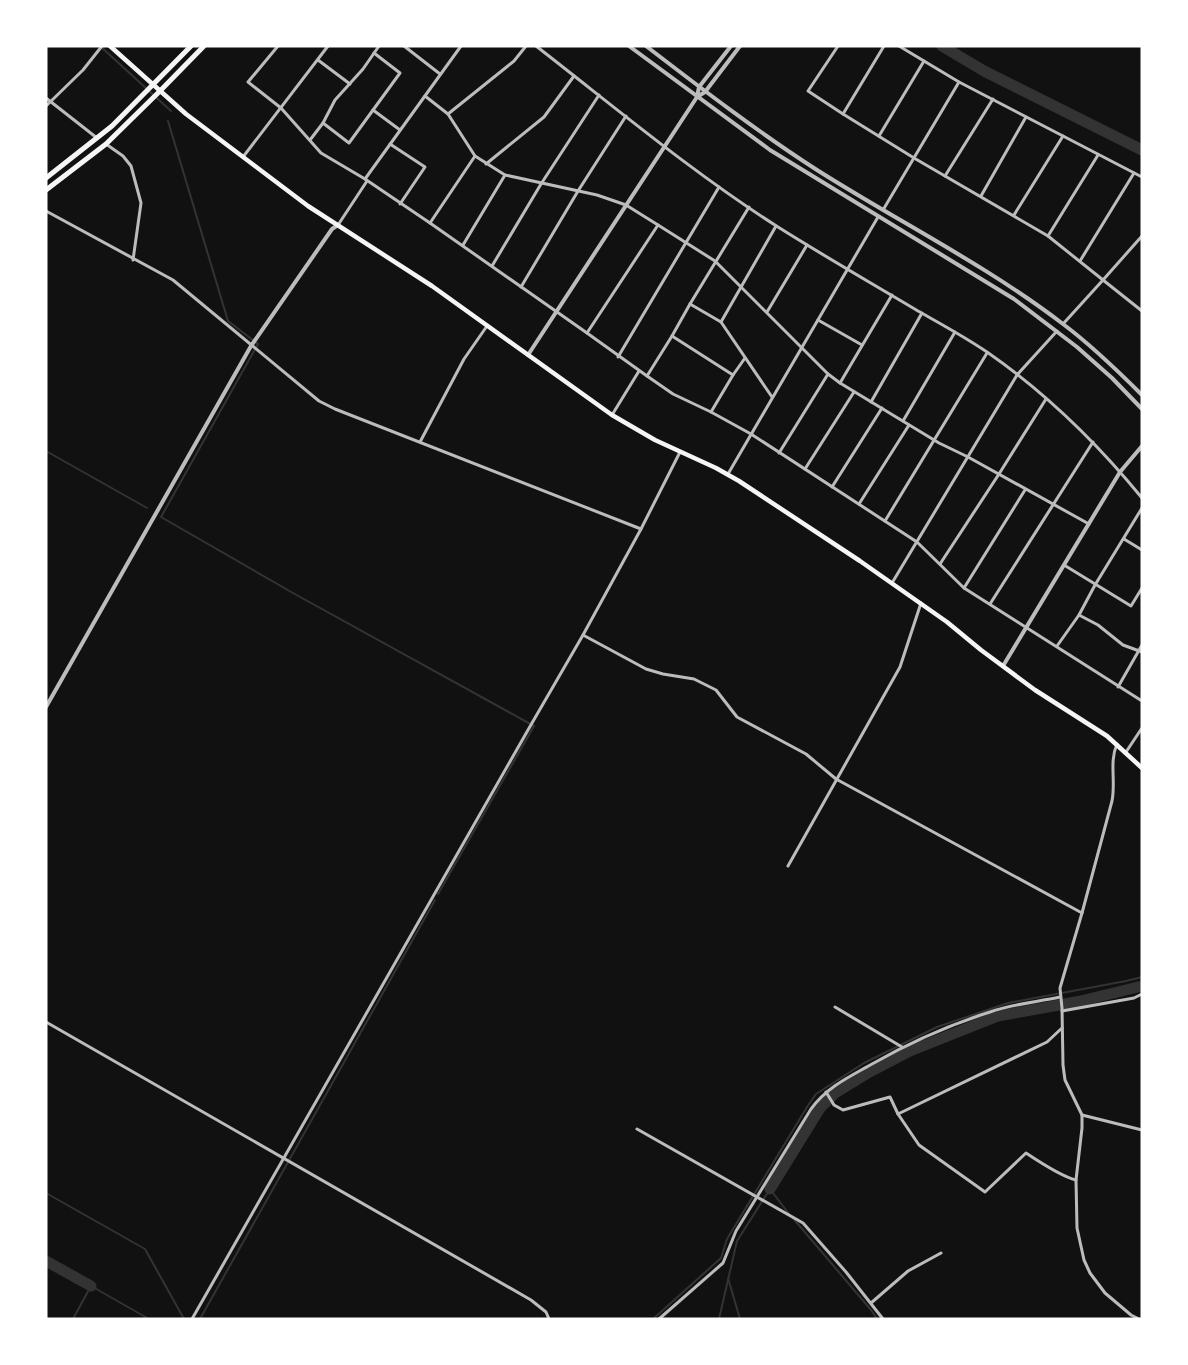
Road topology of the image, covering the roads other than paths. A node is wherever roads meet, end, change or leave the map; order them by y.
1 (102, 46) edge
2 (110, 46) edge
3 (190, 46) edge
4 (204, 46) edge
5 (278, 46) edge
6 (328, 46) edge
7 (379, 46) edge
8 (404, 46) edge
9 (461, 46) edge
10 (526, 46) edge
11 (536, 46) edge
12 (629, 46) edge
13 (646, 46) edge
14 (731, 46) edge
15 (740, 46) edge
16 (838, 46) edge
17 (884, 46) edge
18 (899, 46) edge
19 (374, 54) junction
20 (318, 60) junction
21 (924, 60) junction
22 (440, 74) junction
23 (574, 76) junction
24 (959, 82) junction
25 (350, 84) junction
26 (154, 85) junction
27 (699, 87) junction
28 (160, 92) junction
29 (705, 92) junction
30 (599, 95) junction
31 (425, 96) junction
32 (696, 97) junction
33 (46, 98) edge
34 (993, 99) junction
35 (51, 102) junction
36 (46, 106) edge
37 (281, 108) junction
38 (374, 110) junction
39 (448, 114) junction
40 (843, 114) junction
41 (626, 116) junction
42 (1026, 117) junction
43 (323, 123) junction
44 (400, 130) junction
45 (879, 136) junction
46 (1063, 136) junction
47 (97, 138) junction
48 (310, 140) junction
49 (106, 144) junction
50 (390, 144) junction
51 (663, 147) junction
52 (1098, 155) junction
53 (476, 156) junction
54 (243, 157) junction
55 (914, 158) junction
56 (486, 164) junction
57 (1134, 173) junction
58 (505, 175) junction
59 (945, 176) junction
60 (1142, 177) edge
61 (46, 178) edge
62 (366, 180) junction
63 (541, 184) junction
64 (719, 187) junction
65 (46, 190) edge
66 (578, 191) junction
67 (980, 196) junction
68 (400, 204) junction
69 (626, 205) junction
70 (749, 207) junction
71 (882, 210) junction
72 (46, 211) edge
73 (1014, 215) junction
74 (878, 217) junction
75 (430, 223) junction
76 (338, 225) junction
77 (658, 225) junction
78 (776, 226) junction
79 (1048, 236) junction
80 (1142, 236) edge
81 (686, 243) junction
82 (462, 245) junction
83 (807, 245) junction
84 (133, 260) junction
85 (1080, 261) junction
86 (715, 262) junction
87 (492, 266) junction
88 (848, 269) junction
89 (1103, 280) junction
90 (521, 287) junction
91 (742, 287) junction
92 (892, 295) junction
93 (690, 304) junction
94 (556, 311) junction
95 (1142, 311) edge
96 (767, 312) junction
97 (922, 313) junction
98 (818, 320) junction
99 (721, 322) junction
100 (1063, 324) junction
101 (487, 326) junction
102 (1057, 331) junction
103 (955, 332) junction
104 (587, 334) junction
105 (672, 336) junction
106 (862, 345) junction
107 (251, 346) junction
108 (801, 347) junction
109 (987, 353) junction
110 (528, 355) junction
111 (618, 357) junction
112 (745, 358) junction
113 (639, 371) junction
114 (828, 374) junction
115 (733, 375) junction
116 (1017, 375) junction
117 (647, 376) junction
118 (840, 383) junction
119 (854, 392) junction
120 (1142, 395) edge
121 (772, 397) junction
122 (1046, 398) junction
123 (871, 402) junction
124 (882, 408) junction
125 (1142, 409) edge
126 (711, 412) junction
127 (612, 416) junction
128 (903, 421) junction
129 (909, 425) junction
130 (751, 434) junction
131 (934, 440) junction
132 (420, 442) junction
133 (1093, 442) junction
134 (1142, 446) edge
135 (680, 452) junction
136 (779, 453) junction
137 (968, 457) junction
138 (804, 469) junction
139 (1120, 472) junction
140 (728, 474) junction
141 (999, 474) junction
142 (832, 487) junction
143 (1025, 490) junction
144 (1142, 498) edge
145 (859, 504) junction
146 (1053, 504) junction
147 (1142, 508) edge
148 (885, 521) junction
149 (1088, 524) junction
150 (641, 529) junction
151 (1124, 540) junction
152 (917, 542) junction
153 (1142, 550) edge
154 (940, 564) junction
155 (1064, 565) junction
156 (892, 583) junction
157 (1095, 585) junction
158 (964, 588) junction
159 (1142, 588) edge
160 (921, 603) junction
161 (990, 605) junction
162 (1079, 615) junction
163 (1026, 627) junction
164 (584, 635) junction
165 (1142, 645) edge
166 (1057, 646) junction
167 (1140, 651) edge
168 (1003, 666) junction
169 (1118, 687) junction
170 (1142, 701) edge
171 (46, 707) edge
172 (1142, 728) edge
173 (1117, 744) junction
174 (1126, 752) junction
175 (1142, 768) edge
176 (836, 779) junction
177 (788, 866) dead end
178 (1082, 914) junction
179 (1142, 994) edge
180 (1061, 998) junction
181 (835, 1008) dead end
182 (1062, 1010) junction
183 (46, 1022) edge
184 (1062, 1027) junction
185 (903, 1048) junction
186 (826, 1092) junction
187 (898, 1114) junction
188 (1082, 1114) junction
189 (637, 1128) dead end
190 (1142, 1130) edge
191 (284, 1158) junction
192 (1076, 1180) junction
193 (758, 1196) junction
194 (941, 1252) dead end
195 (871, 1303) junction
196 (1130, 1317) edge
197 (192, 1319) edge
198 (549, 1319) edge
199 (659, 1319) edge
200 (883, 1319) edge
201 (1139, 1319) edge

1 - 35 street
2 - 26 main road
3 - 26 highway
4 - 28 highway
5 - 37 street
6 - 20 street
7 - 19 street
8 - 22 street
9 - 22 street
10 - 39 street
11 - 23 street
12 - 32 street
13 - 27 street
14 - 27 street
15 - 29 street
16 - 40 street
17 - 40 street
18 - 21 street
19 - 25 street
19 - 38 street
20 - 25 street
20 - 37 street
21 - 24 street
21 - 45 street
22 - 31 street
23 - 30 street
23 - 56 street
24 - 34 street
24 - 55 street
25 - 43 street
26 - 28 main road
26 - 47 highway
27 - 29 street
27 - 32 street
28 - 49 highway
28 - 54 main road
29 - 32 street
29 - 71 street
30 - 41 street
30 - 63 street
31 - 39 street
31 - 44 street
32 - 51 street
32 - 74 street
33 - 35 street
34 - 42 street
34 - 59 street
35 - 36 street
35 - 47 street
37 - 48 street
37 - 54 street
38 - 43 street
38 - 44 street
39 - 53 street
40 - 45 street
41 - 51 street
41 - 66 street
42 - 46 street
42 - 67 street
43 - 48 street
44 - 50 street
45 - 55 street
46 - 52 street
46 - 73 street
47 - 61 highway
48 - 62 street
49 - 65 highway
49 - 84 street
50 - 62 street
50 - 68 street
51 - 64 street
51 - 69 street
52 - 57 street
52 - 79 street
53 - 56 street
53 - 75 street
54 - 76 main road
55 - 59 street
55 - 71 street
56 - 58 street
57 - 60 street
57 - 85 street
58 - 63 street
58 - 82 street
59 - 67 street
62 - 68 street
62 - 76 street
63 - 66 street
63 - 87 street
64 - 70 street
64 - 81 street
66 - 69 street
66 - 90 street
67 - 73 street
68 - 75 street
69 - 77 street
69 - 94 street
70 - 78 street
70 - 86 street
71 - 100 street
72 - 84 street
73 - 79 street
74 - 88 street
74 - 102 street
75 - 82 street
76 - 101 main road
76 - 107 street
77 - 81 street
77 - 104 street
78 - 83 street
78 - 91 street
79 - 85 street
80 - 89 street
81 - 86 street
81 - 111 street
82 - 87 street
83 - 88 street
83 - 96 street
84 - 107 street
85 - 89 street
86 - 91 street
86 - 93 street
87 - 90 street
88 - 92 street
88 - 98 street
89 - 95 street
89 - 100 street
90 - 94 street
91 - 96 street
91 - 99 street
92 - 97 street
92 - 106 street
93 - 99 street
93 - 105 street
94 - 104 street
94 - 110 street
96 - 108 street
97 - 103 street
97 - 123 street
98 - 106 street
98 - 108 street
99 - 112 street
100 - 120 street
101 - 110 main road
101 - 132 street
102 - 116 street
102 - 125 street
103 - 109 street
103 - 128 street
104 - 111 street
105 - 115 street
105 - 117 street
106 - 118 street
107 - 132 street
107 - 171 street
108 - 114 street
108 - 121 street
109 - 116 street
109 - 131 street
110 - 127 main road
111 - 113 street
112 - 115 street
112 - 121 street
113 - 117 street
113 - 127 street
114 - 118 street
114 - 136 street
115 - 126 street
116 - 122 street
116 - 137 street
117 - 126 street
118 - 119 street
119 - 123 street
119 - 138 street
121 - 130 street
122 - 133 street
122 - 141 street
123 - 124 street
124 - 128 street
124 - 142 street
126 - 130 street
127 - 135 main road
128 - 129 street
129 - 131 street
129 - 145 street
130 - 136 street
130 - 140 street
131 - 137 street
131 - 148 street
132 - 150 street
133 - 139 street
133 - 146 street
134 - 139 street
135 - 140 main road
135 - 150 street
136 - 138 street
137 - 141 street
137 - 152 street
138 - 142 street
139 - 144 street
139 - 149 street
140 - 156 main road
141 - 143 street
141 - 154 street
142 - 145 street
143 - 146 street
143 - 158 street
145 - 148 street
146 - 149 street
146 - 161 street
147 - 151 street
148 - 152 street
149 - 155 street
150 - 164 street
151 - 153 street
151 - 157 street
152 - 154 street
152 - 156 street
154 - 158 street
155 - 157 street
155 - 163 street
156 - 160 main road
157 - 159 street
157 - 162 street
158 - 161 street
160 - 168 main road
160 - 176 street
161 - 163 street
162 - 166 street
162 - 167 street
163 - 166 street
163 - 168 street
164 - 176 street
164 - 191 street
165 - 167 street
166 - 169 street
167 - 169 street
168 - 173 main road
169 - 170 street
172 - 174 street
173 - 174 main road
173 - 178 street
174 - 175 main road
176 - 177 street
176 - 178 street
178 - 180 street
179 - 182 street
180 - 182 street
180 - 185 street
181 - 185 street
182 - 184 street
183 - 191 street
184 - 187 street
184 - 188 street
185 - 186 street
186 - 187 street
186 - 193 street
187 - 192 street
188 - 190 street
188 - 192 street
189 - 193 street
191 - 197 street
191 - 198 street
192 - 196 street
193 - 195 street
193 - 199 street
194 - 195 street
195 - 200 street
196 - 201 street

